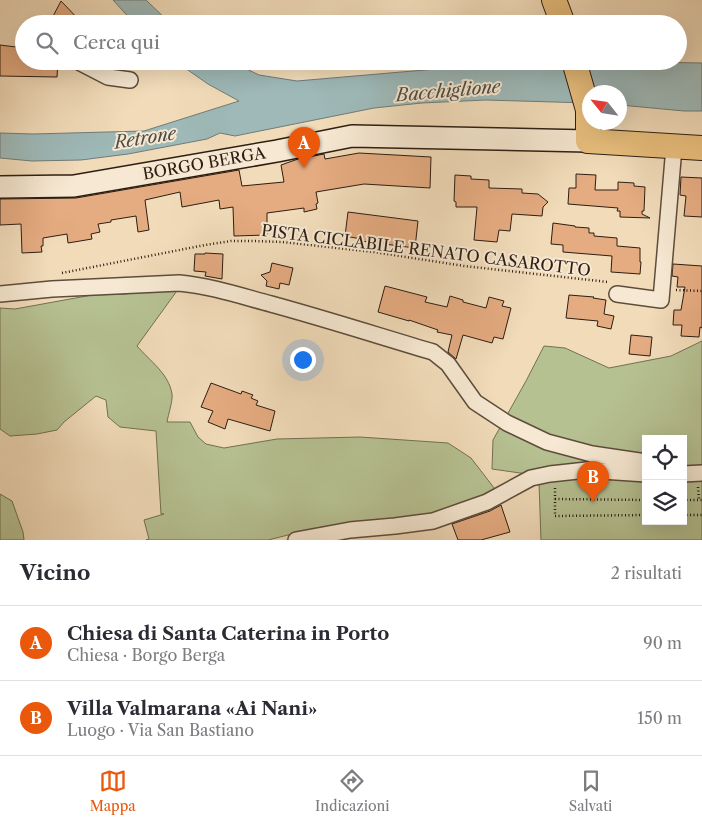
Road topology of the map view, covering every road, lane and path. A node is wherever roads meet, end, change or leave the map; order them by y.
1 (554, 0) edge
2 (560, 15) edge
3 (94, 70) edge
4 (577, 70) edge
5 (130, 80) dead end
6 (588, 141) junction
7 (674, 147) junction
8 (702, 148) edge
9 (0, 187) edge
10 (62, 273) dead end
11 (615, 288) joint
12 (663, 289) junction
13 (702, 292) edge
14 (0, 294) edge
15 (642, 461) edge
16 (642, 474) edge
17 (555, 484) dead end
18 (555, 499) junction
19 (642, 500) edge
20 (687, 500) edge
21 (702, 500) edge
22 (642, 515) edge
23 (687, 515) edge
24 (702, 515) edge
25 (296, 540) edge

1 - 2 main road
3 - 5 street
4 - 6 main road
6 - 7 main road
6 - 9 main road, BORGO BERGA
7 - 8 main road
7 - 12 street
10 - 11 path, PISTA CICLABILE RENATO CASAROTTO
11 - 12 street
12 - 13 path
14 - 15 street
16 - 25 street
17 - 18 path
18 - 19 path
18 - 22 path
20 - 21 path
23 - 24 path

